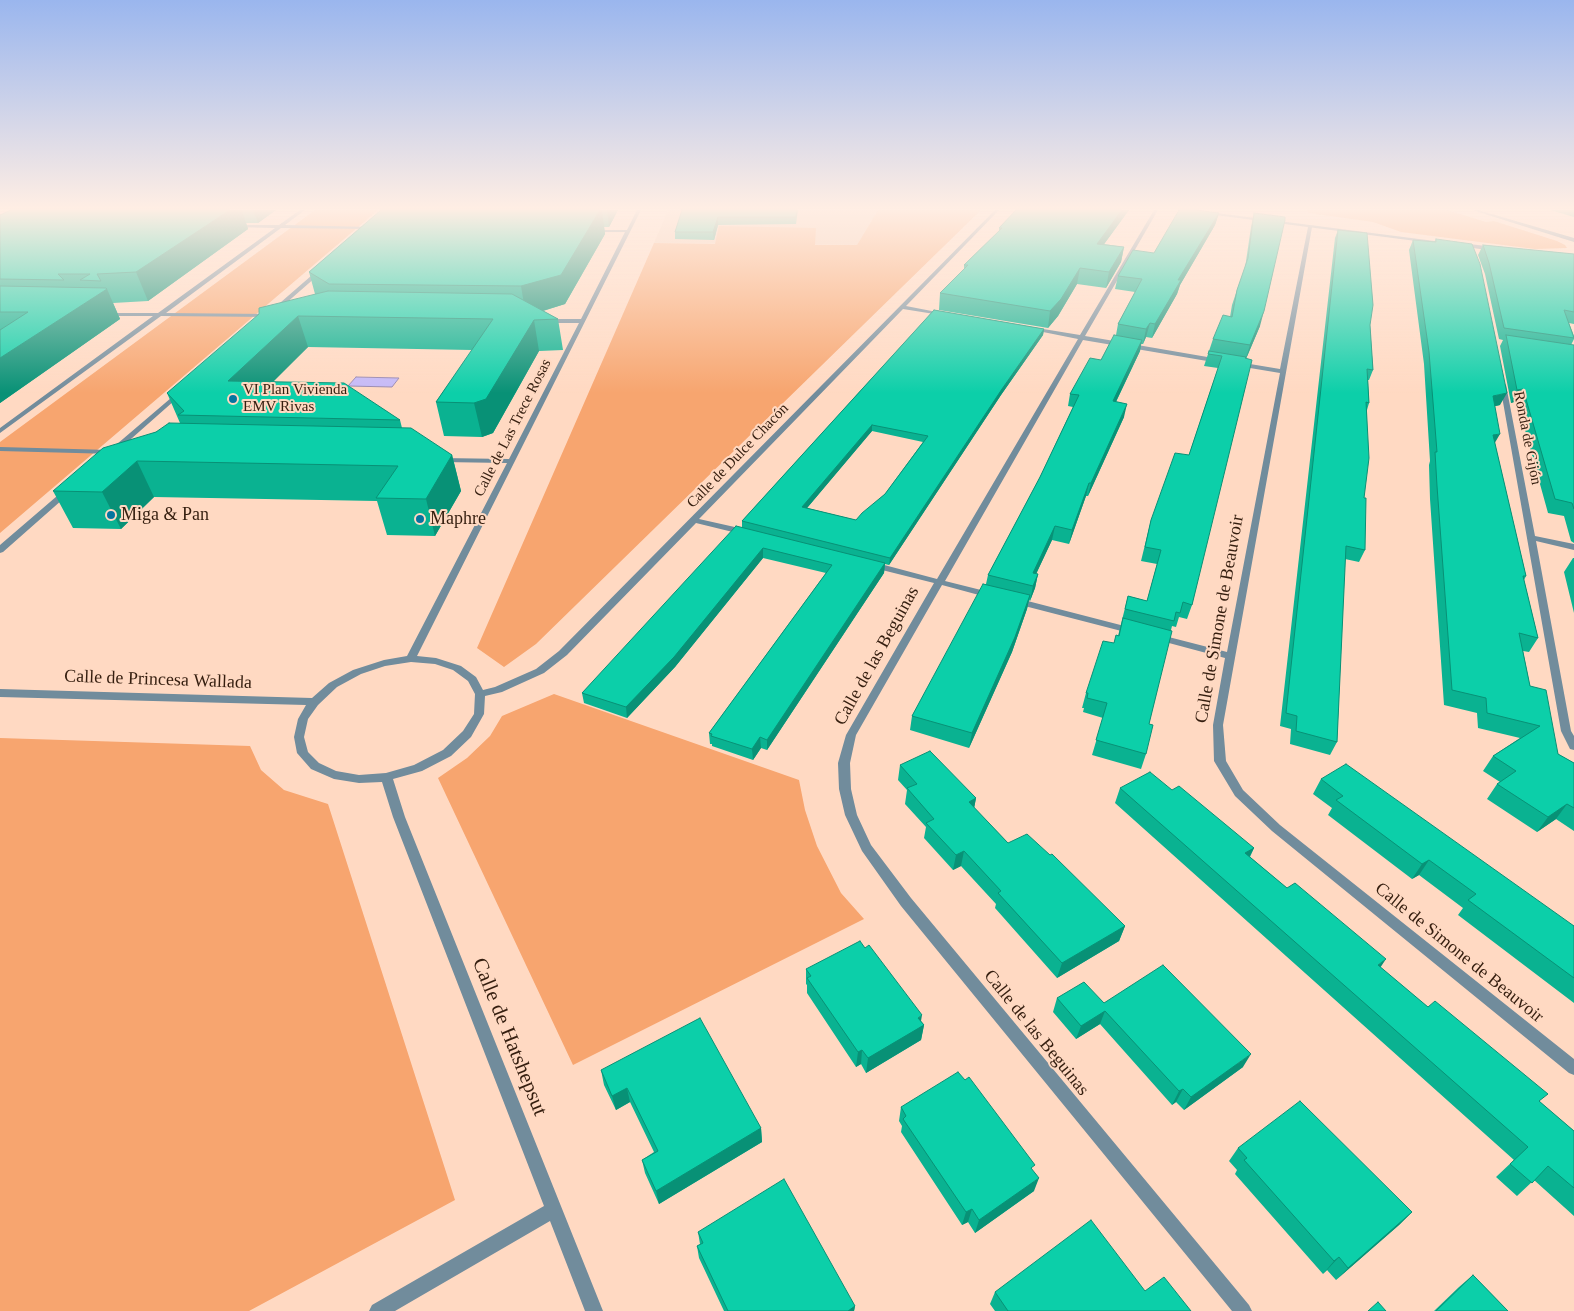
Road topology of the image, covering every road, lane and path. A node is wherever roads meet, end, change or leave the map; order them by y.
1 (219, 271) edge
2 (319, 271) edge
3 (607, 271) edge
4 (937, 271) edge
5 (1121, 271) edge
6 (1301, 271) edge
7 (902, 307) junction
8 (100, 314) edge
9 (160, 315) junction
10 (268, 316) junction
11 (280, 316) edge
12 (951, 316) edge
13 (539, 320) edge
14 (582, 321) junction
15 (261, 322) edge
16 (1025, 328) edge
17 (1083, 338) junction
18 (1225, 362) edge
19 (1235, 363) edge
20 (1281, 371) junction
21 (1500, 372) edge
22 (183, 390) edge
23 (0, 431) edge
24 (0, 449) edge
25 (112, 452) junction
26 (130, 452) edge
27 (106, 458) edge
28 (430, 459) edge
29 (511, 461) junction
30 (71, 488) edge
31 (695, 520) junction
32 (758, 536) edge
33 (1532, 538) junction
34 (1574, 546) edge
35 (0, 550) edge
36 (859, 561) edge
37 (939, 582) junction
38 (1230, 656) junction
39 (411, 659) junction
40 (0, 693) edge
41 (480, 694) junction
42 (314, 702) junction
43 (1574, 746) edge
44 (386, 778) junction
45 (1574, 1068) edge
46 (554, 1210) junction
47 (378, 1311) edge
48 (594, 1311) edge
49 (1243, 1311) edge

1 - 9 street
2 - 10 street
3 - 14 street, Calle de Las Trece Rosas
4 - 7 street, Calle de Dulce Chacón
5 - 17 street, Calle de las Beguinas
6 - 20 street, Calle de Simone de Beauvoir
7 - 12 street
7 - 31 street, Calle de Dulce Chacón
8 - 9 street
9 - 10 street
9 - 23 street
10 - 11 street
10 - 15 street
13 - 14 street
14 - 29 street, Calle de Las Trece Rosas
16 - 17 street
17 - 18 street
17 - 37 street, Calle de las Beguinas
19 - 20 street
20 - 38 street, Calle de Simone de Beauvoir
21 - 33 street, Ronda de Gijón
22 - 25 street
24 - 25 street
25 - 26 street
25 - 27 street
28 - 29 street
29 - 39 street, Calle de Las Trece Rosas
30 - 35 street
31 - 32 street
31 - 41 street, Calle de Dulce Chacón
33 - 34 street
33 - 43 street, Ronda de Gijón
36 - 37 street
37 - 38 street
37 - 49 street, Calle de las Beguinas
38 - 45 street, Calle de Simone de Beauvoir
39 - 41 street
39 - 42 street
40 - 42 street, Calle de Princesa Wallada
41 - 44 street
42 - 44 street
44 - 46 street, Calle de Hatshepsut
46 - 47 street
46 - 48 street, Calle de Hatshepsut

